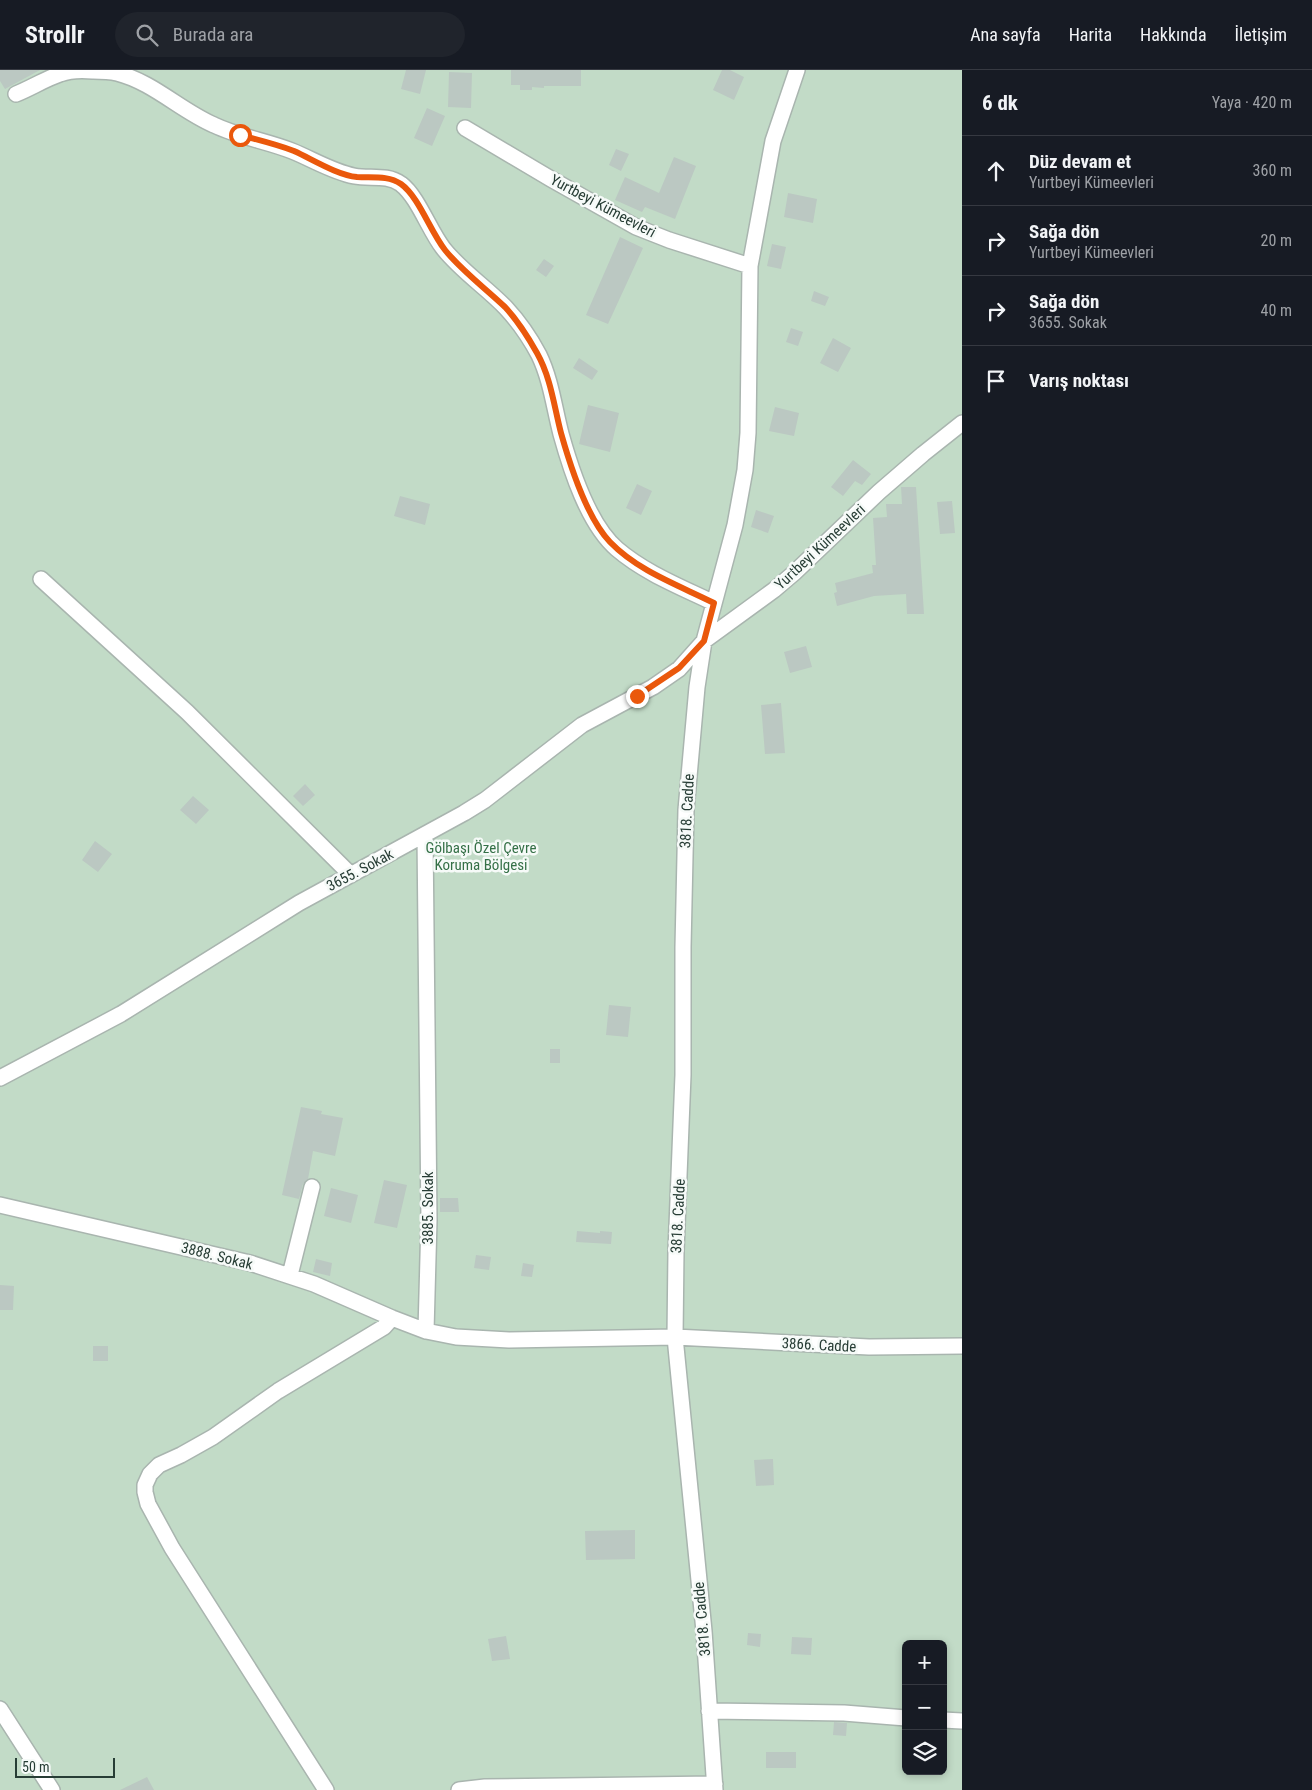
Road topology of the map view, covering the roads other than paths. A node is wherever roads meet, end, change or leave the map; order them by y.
1 (797, 70) edge
2 (16, 94) dead end
3 (465, 128) dead end
4 (750, 266) junction
5 (962, 423) edge
6 (40, 579) dead end
7 (714, 603) junction
8 (704, 641) junction
9 (425, 835) junction
10 (351, 875) junction
11 (0, 1078) edge
12 (312, 1187) dead end
13 (0, 1205) edge
14 (290, 1276) junction
15 (392, 1318) junction
16 (426, 1331) junction
17 (675, 1337) junction
18 (962, 1346) edge
19 (0, 1709) edge
20 (710, 1711) junction
21 (902, 1718) edge
22 (947, 1720) edge
23 (962, 1722) edge
24 (715, 1787) edge
25 (52, 1790) edge
26 (326, 1790) edge
27 (460, 1790) edge

1 - 4 street
2 - 7 street
3 - 4 street, Yurtbeyi Kümeevleri
4 - 7 street
5 - 8 street, Yurtbeyi Kümeevleri
6 - 10 street
7 - 8 street
8 - 9 street, 3655. Sokak
8 - 17 street, 3818. Cadde
9 - 10 street, 3655. Sokak
9 - 16 street, 3885. Sokak
10 - 11 street, 3655. Sokak
12 - 14 street
13 - 14 street, 3888. Sokak
14 - 15 street, 3888. Sokak
15 - 16 street, 3888. Sokak
15 - 26 street
16 - 17 street
17 - 18 street, 3866. Cadde
17 - 20 street, 3818. Cadde
19 - 25 street
20 - 21 street
20 - 24 street, 3818. Cadde
22 - 23 street
24 - 27 street

